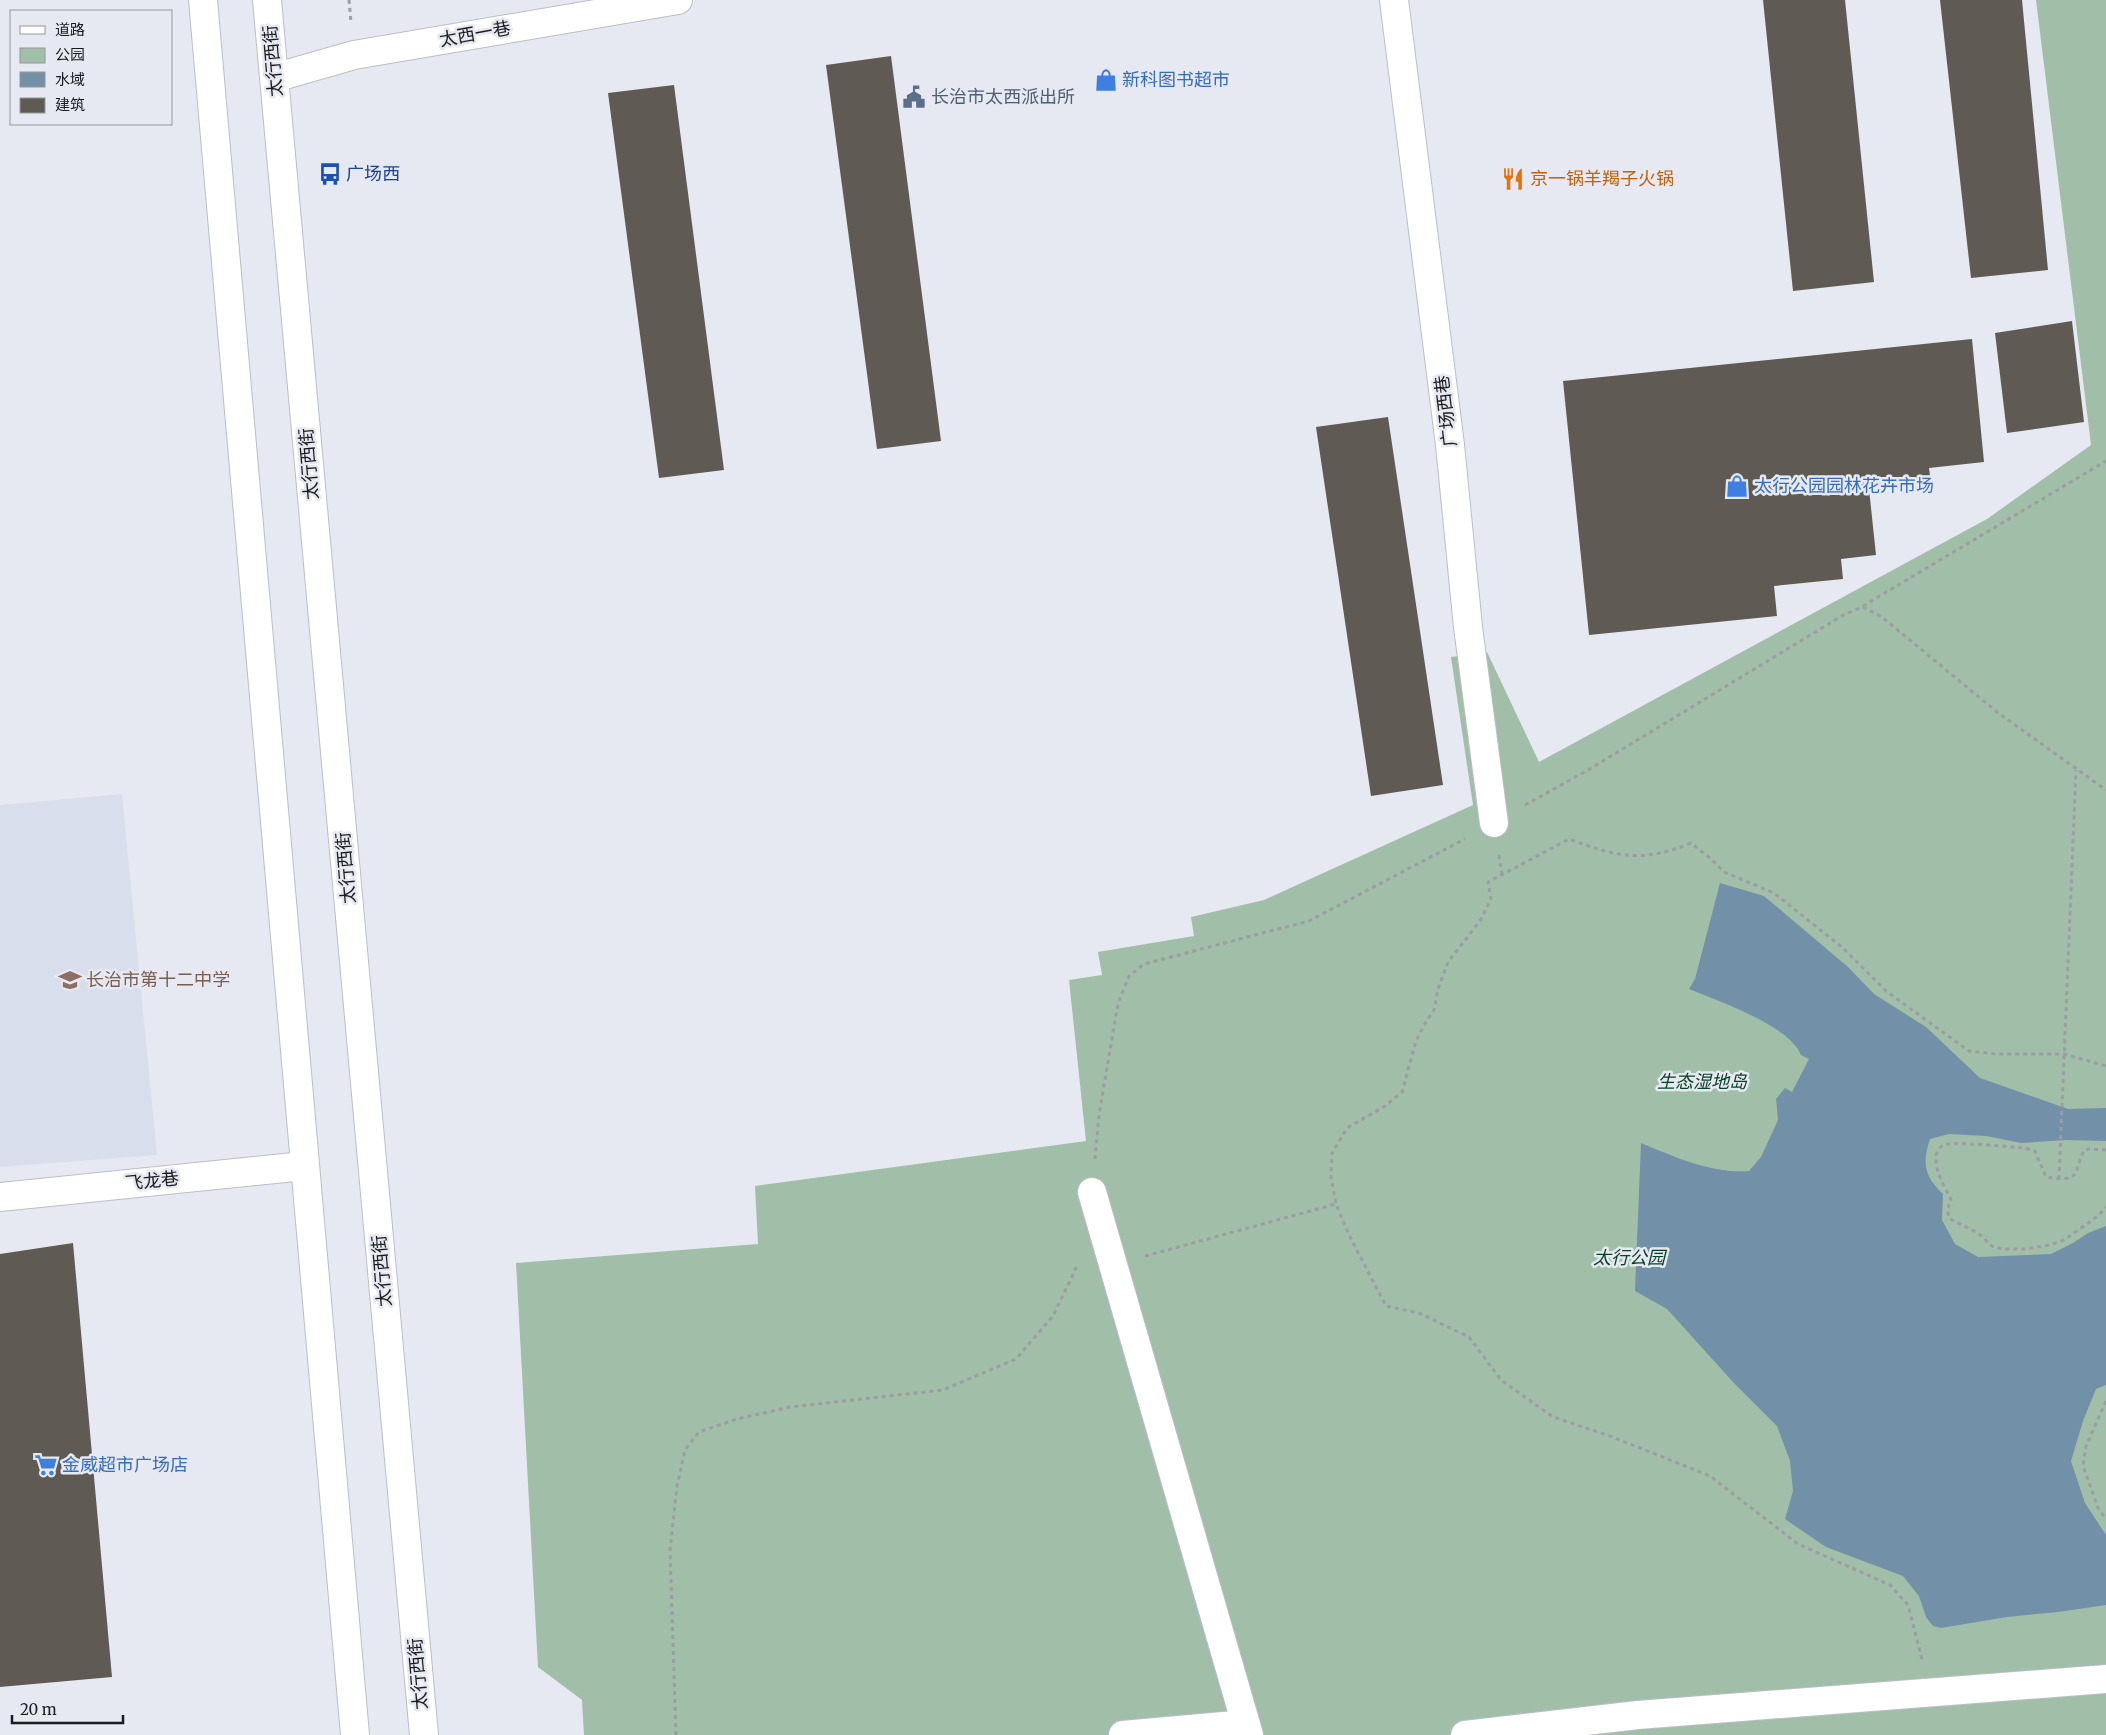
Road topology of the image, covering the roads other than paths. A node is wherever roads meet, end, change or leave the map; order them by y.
1 (203, 0) edge
2 (268, 0) edge
3 (678, 0) edge
4 (1394, 0) edge
5 (274, 78) junction
6 (1494, 823) road end
7 (304, 1166) junction
8 (1092, 1192) road end
9 (0, 1197) edge
10 (2106, 1679) edge
11 (1248, 1730) edge
12 (355, 1735) edge
13 (424, 1735) edge
14 (1123, 1735) edge
15 (1465, 1735) edge

1 - 7 main road
2 - 5 main road, 太行西街
3 - 5 main road, 太西一巷
4 - 6 main road, 广场西巷
5 - 13 main road, 太行西街
7 - 9 main road, 飞龙巷
7 - 12 main road
8 - 11 main road
10 - 15 main road
11 - 14 main road

